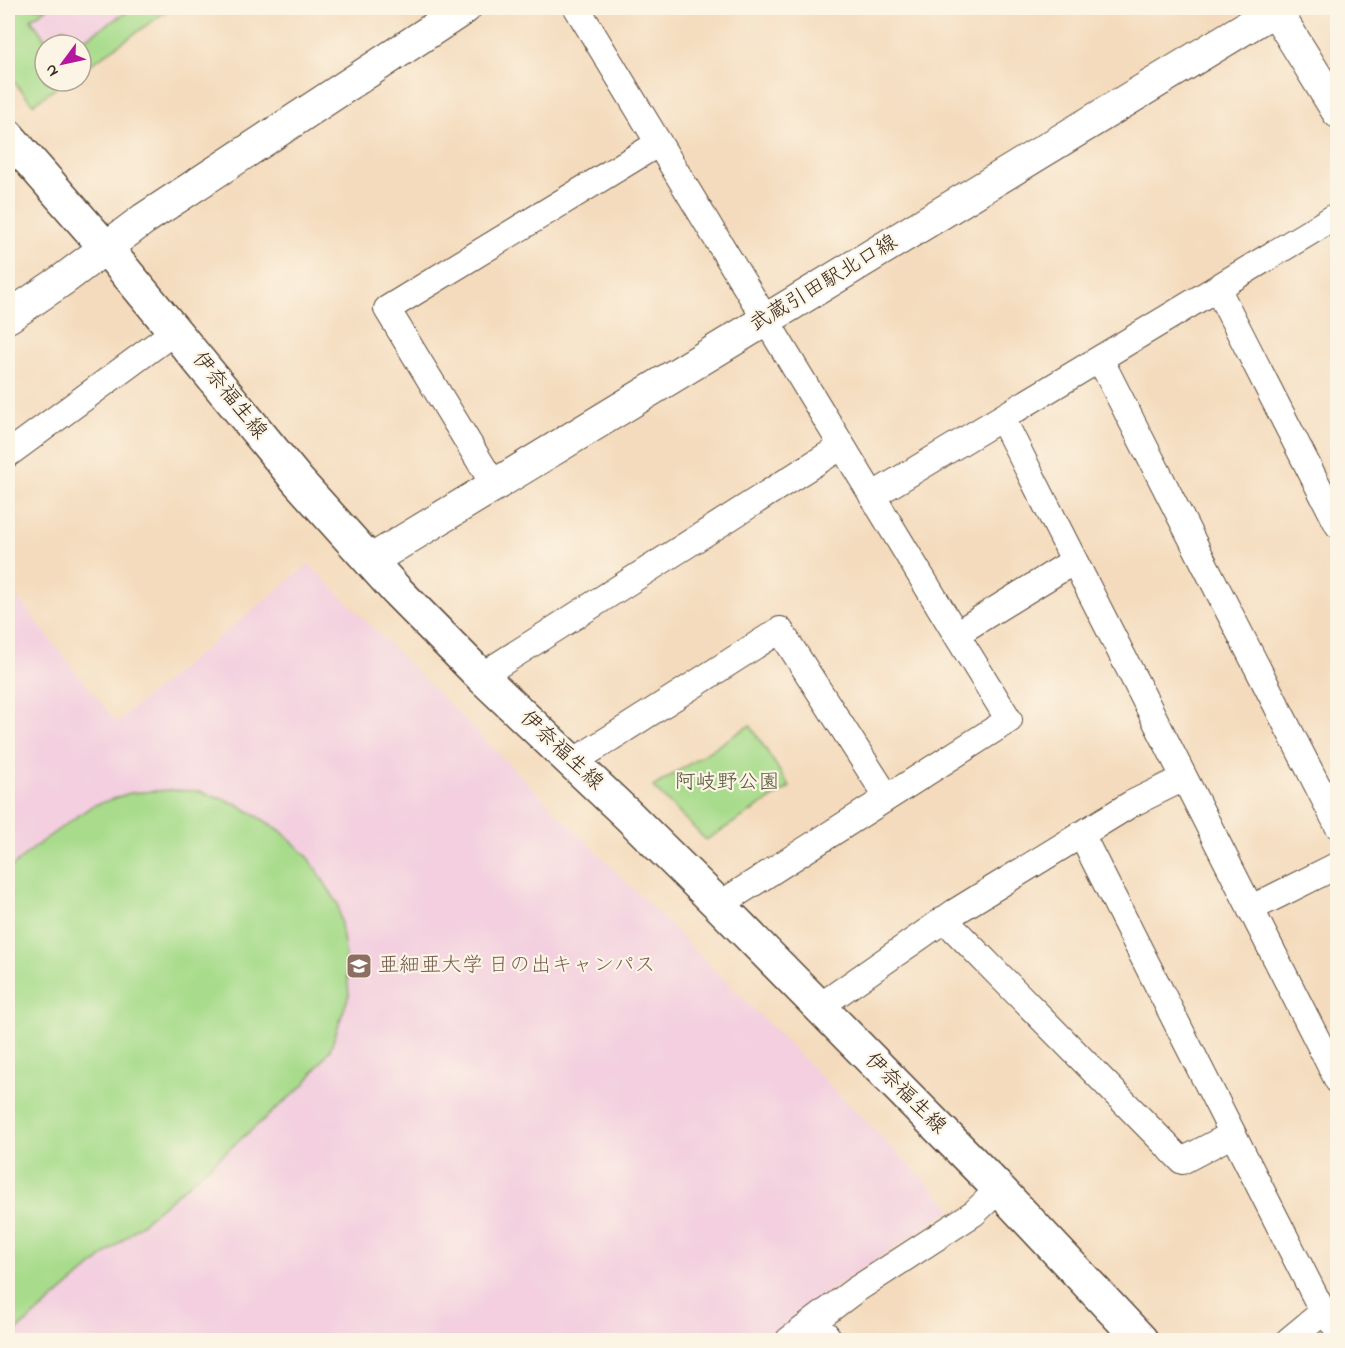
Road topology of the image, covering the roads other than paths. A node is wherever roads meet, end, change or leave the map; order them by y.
1 (465, 8) edge
2 (578, 8) edge
3 (1276, 8) edge
4 (1338, 112) edge
5 (8, 136) edge
6 (659, 143) junction
7 (1338, 215) edge
8 (106, 248) junction
9 (1217, 288) junction
10 (8, 317) edge
11 (766, 320) junction
12 (175, 331) junction
13 (1100, 359) junction
14 (1002, 418) junction
15 (842, 446) junction
16 (8, 454) edge
17 (494, 485) junction
18 (872, 496) junction
19 (1338, 525) edge
20 (370, 561) junction
21 (1074, 561) junction
22 (956, 634) junction
23 (481, 676) junction
24 (573, 762) junction
25 (1184, 778) junction
26 (887, 797) junction
27 (1338, 826) edge
28 (1081, 834) junction
29 (1338, 865) edge
30 (719, 905) junction
31 (1250, 909) junction
32 (944, 919) junction
33 (819, 1008) junction
34 (1338, 1080) edge
35 (1233, 1134) junction
36 (999, 1189) junction
37 (1330, 1320) edge
38 (823, 1331) edge
39 (789, 1341) edge
40 (1141, 1341) edge
41 (1289, 1341) edge

1 - 8 street
2 - 6 street
3 - 4 street
3 - 11 street, 武蔵引田駅北口線
5 - 8 main road, 伊奈福生線
6 - 11 street
6 - 17 street
7 - 9 street
8 - 10 street
8 - 12 main road, 伊奈福生線
9 - 13 street
9 - 19 street
11 - 15 street
11 - 17 street, 武蔵引田駅北口線
12 - 16 street
12 - 20 main road, 伊奈福生線
13 - 14 street
13 - 27 street
14 - 18 street
14 - 21 street
15 - 18 street
15 - 23 street
17 - 20 street, 武蔵引田駅北口線
18 - 22 street
20 - 23 main road, 伊奈福生線
21 - 22 street
21 - 25 street
22 - 26 street
23 - 24 main road, 伊奈福生線
24 - 26 street
24 - 30 main road, 伊奈福生線
25 - 28 street
25 - 31 street
26 - 30 street
28 - 32 street
28 - 35 street
29 - 31 street
30 - 33 main road, 伊奈福生線
31 - 34 street
32 - 33 street
32 - 35 street
33 - 36 main road, 伊奈福生線
35 - 37 street
36 - 38 street
36 - 40 main road, 伊奈福生線
37 - 41 street
38 - 39 street

